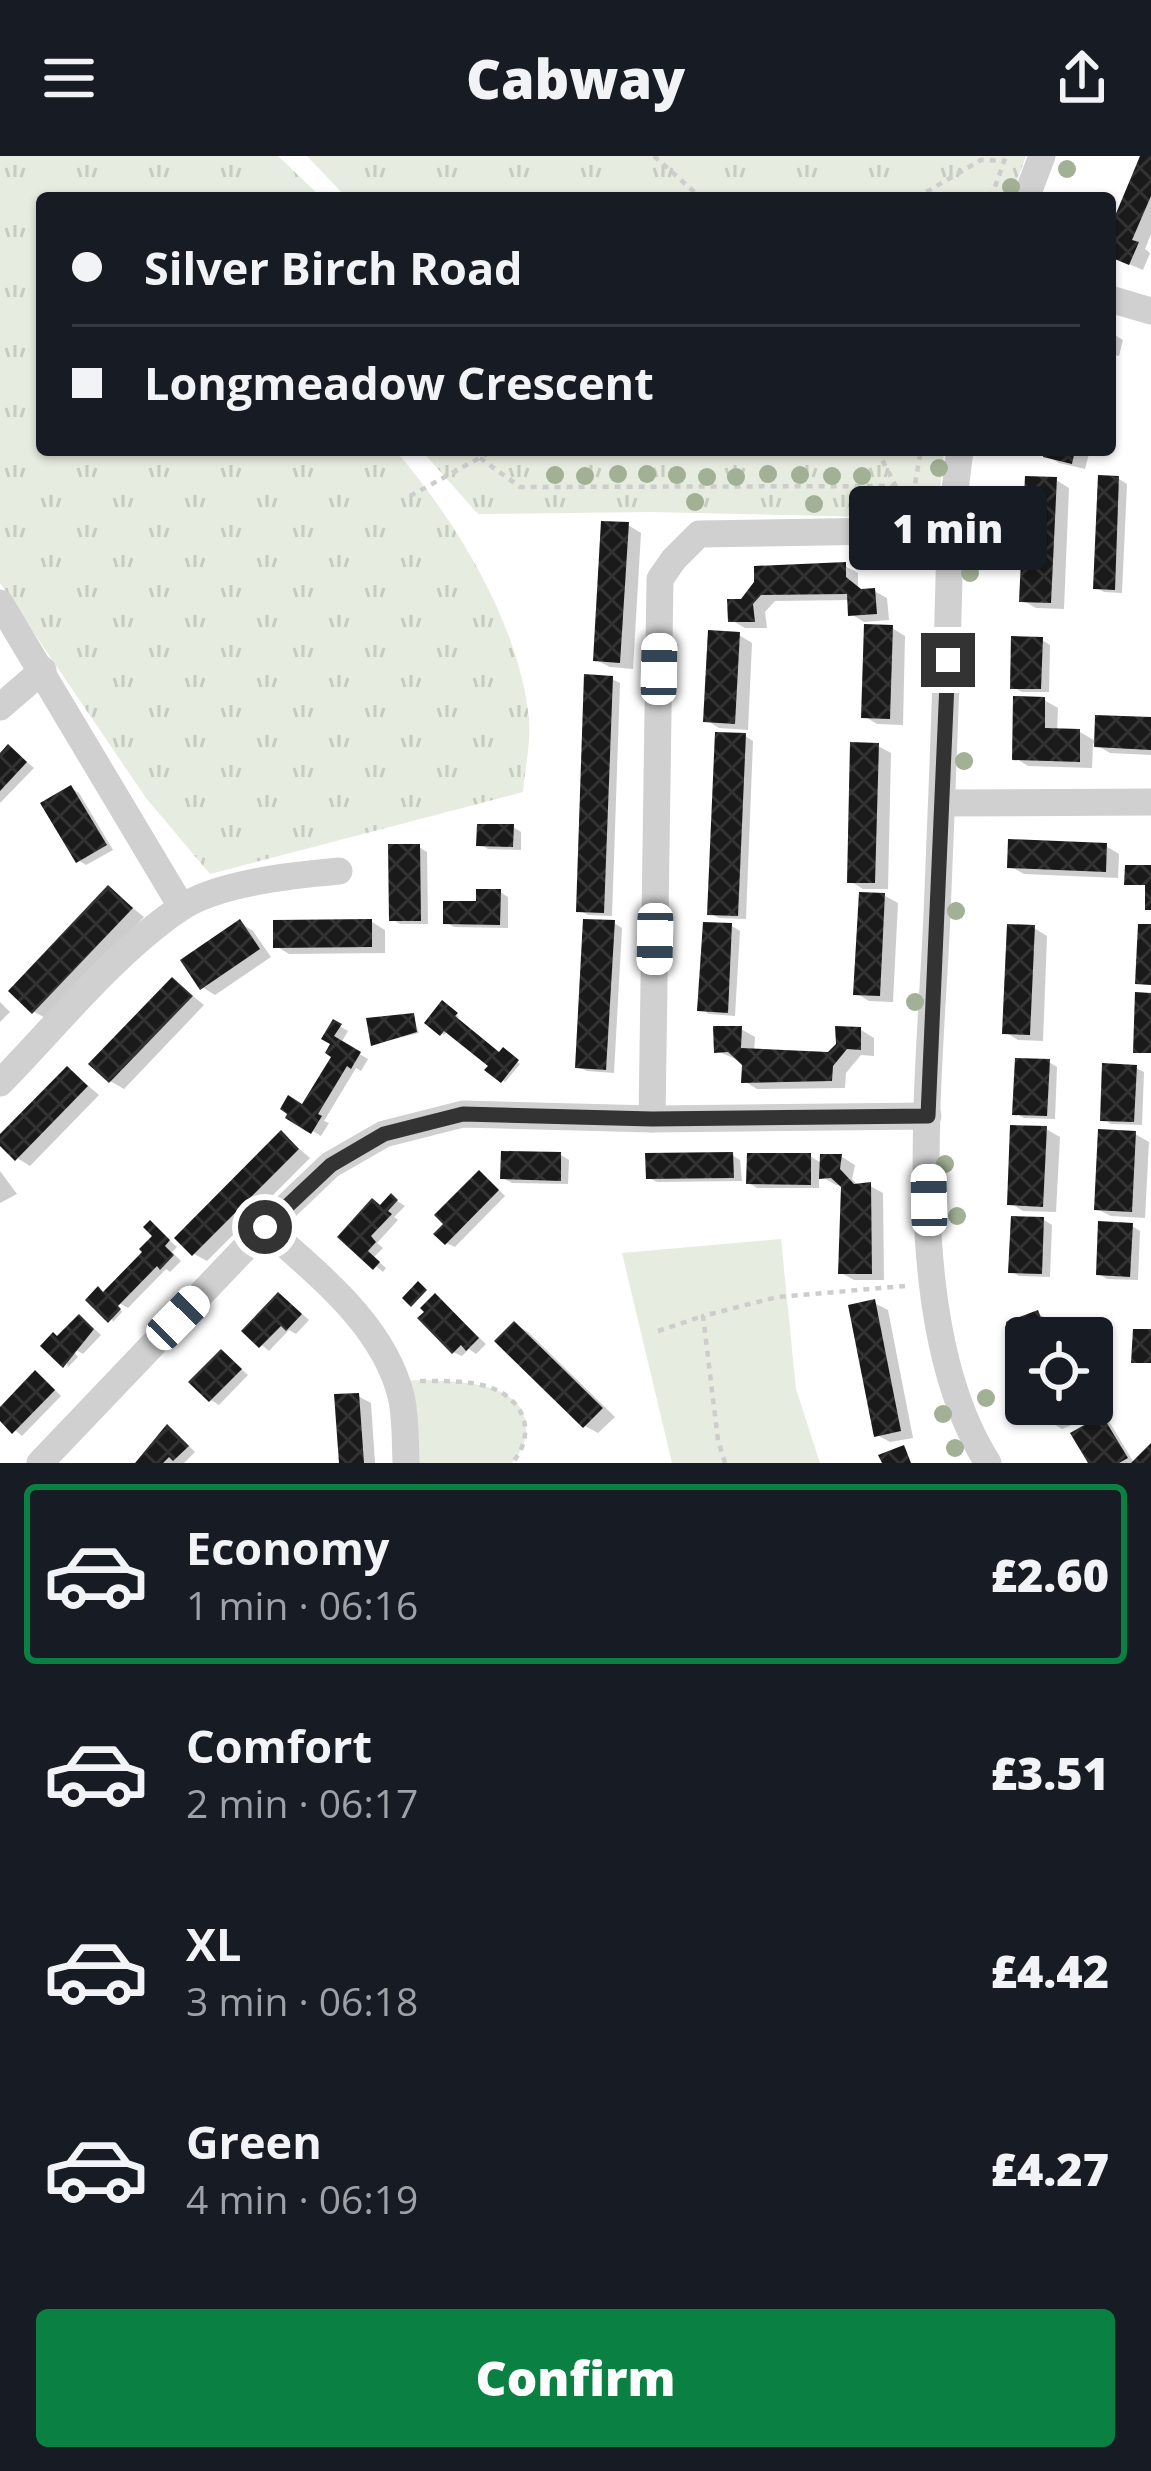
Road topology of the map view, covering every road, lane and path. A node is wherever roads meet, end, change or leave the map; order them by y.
1 (654, 156) edge
2 (1042, 156) edge
3 (1005, 158) edge
4 (694, 192) edge
5 (926, 192) edge
6 (993, 192) edge
7 (1028, 192) edge
8 (1116, 301) edge
9 (1151, 311) edge
10 (484, 456) edge
11 (880, 456) edge
12 (919, 456) edge
13 (959, 456) edge
14 (480, 458) junction
15 (896, 486) junction
16 (410, 496) dead end
17 (950, 530) junction
18 (0, 603) edge
19 (43, 670) junction
20 (0, 706) edge
21 (1151, 802) edge
22 (942, 803) junction
23 (339, 871) dead end
24 (181, 906) junction
25 (0, 1083) edge
26 (928, 1116) junction
27 (652, 1119) junction
28 (265, 1227) junction
29 (931, 1283) junction
30 (703, 1316) junction
31 (658, 1331) dead end
32 (397, 1380) junction
33 (40, 1463) edge
34 (406, 1463) edge
35 (512, 1463) edge
36 (724, 1463) edge
37 (988, 1463) edge

1 - 4 path
2 - 7 street
3 - 5 path
3 - 6 path
8 - 9 street
10 - 14 path
11 - 15 path
12 - 15 path
13 - 17 street
14 - 15 path
14 - 16 path
17 - 22 street
17 - 27 street
18 - 19 street
19 - 20 street
19 - 24 street
21 - 22 street
22 - 26 street
23 - 24 street
24 - 25 street
26 - 27 street
26 - 29 street
27 - 28 street
28 - 32 street
28 - 33 street
29 - 30 path
29 - 37 street
30 - 31 path
30 - 36 path
32 - 34 street
32 - 35 path

